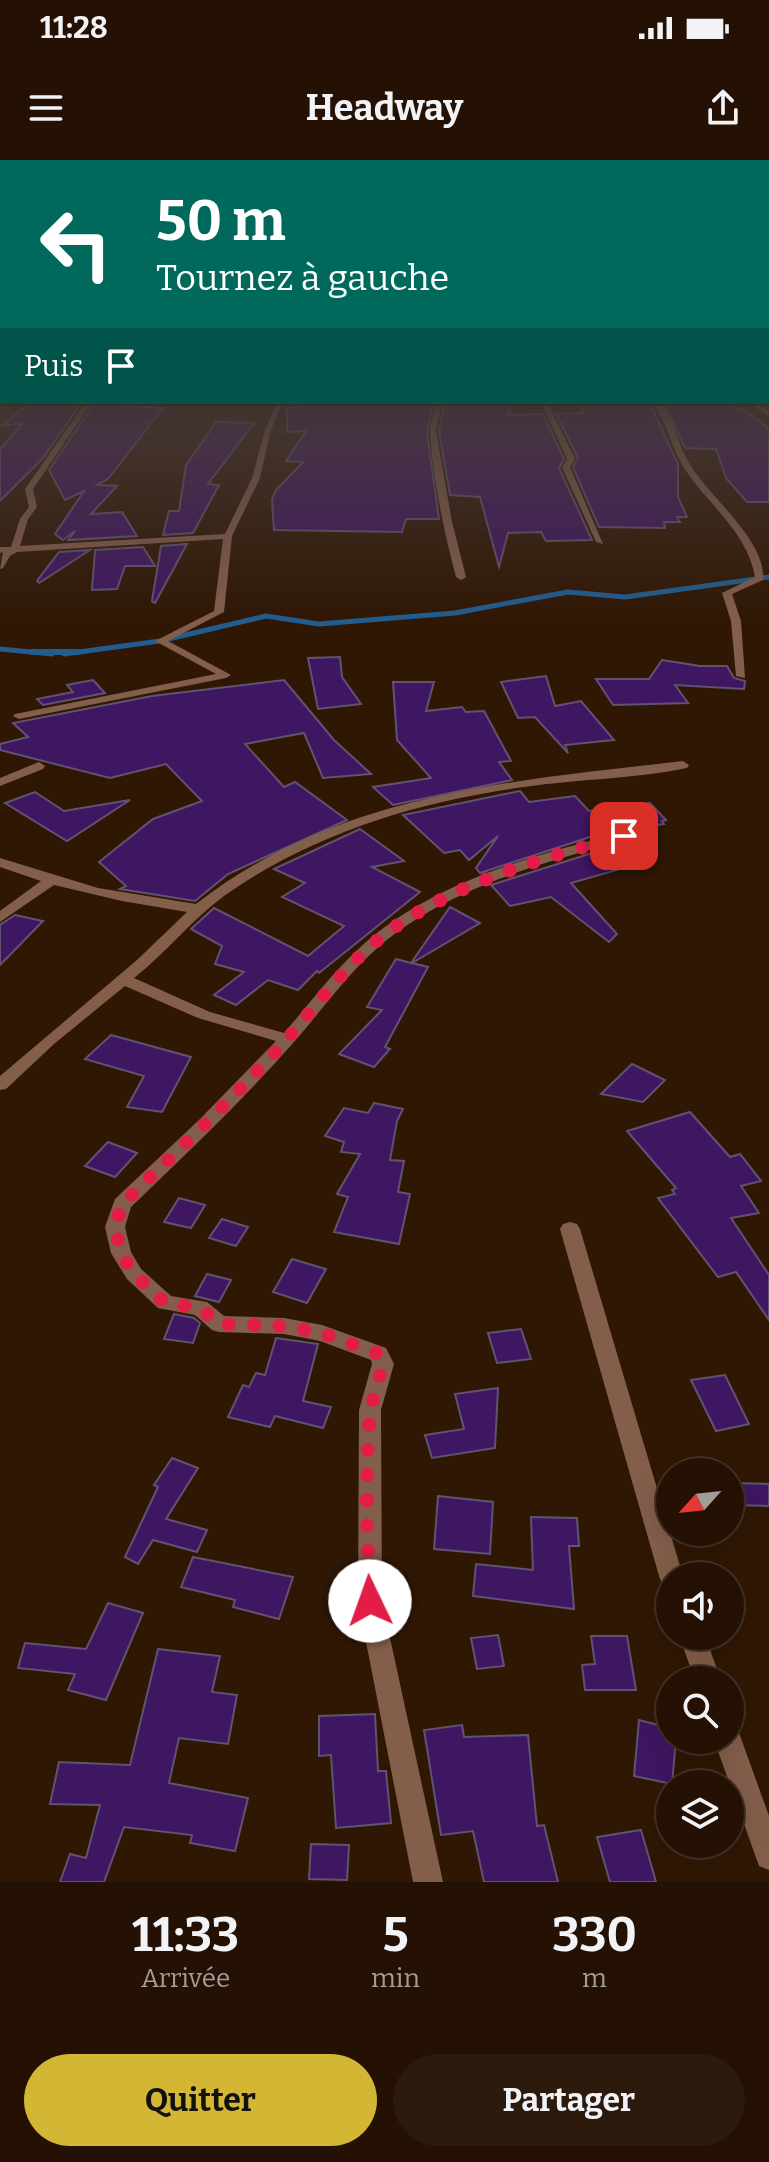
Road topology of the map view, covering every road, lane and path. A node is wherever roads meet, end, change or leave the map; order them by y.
1 (49, 460) edge
2 (260, 460) edge
3 (439, 460) edge
4 (570, 460) edge
5 (683, 460) edge
6 (228, 536) junction
7 (600, 542) dead end
8 (15, 549) junction
9 (0, 550) edge
10 (0, 566) edge
11 (461, 577) dead end
12 (741, 676) dead end
13 (19, 716) dead end
14 (683, 765) dead end
15 (39, 766) dead end
16 (0, 782) edge
17 (624, 836) dead end
18 (0, 862) edge
19 (49, 882) junction
20 (199, 909) junction
21 (0, 918) edge
22 (123, 979) junction
23 (288, 1039) junction
24 (0, 1085) edge
25 (570, 1229) dead end
26 (667, 1562) edge
27 (733, 1754) edge
28 (769, 1856) edge
29 (428, 1882) edge

1 - 8 street
2 - 6 street
3 - 11 street
4 - 7 street
5 - 12 street
6 - 8 street
6 - 13 street
8 - 9 street
8 - 10 street
14 - 20 street
15 - 16 street
17 - 23 street
18 - 19 street
19 - 20 street
19 - 21 street
20 - 22 street
22 - 23 street
22 - 24 street
23 - 29 street
25 - 26 street
27 - 28 street

